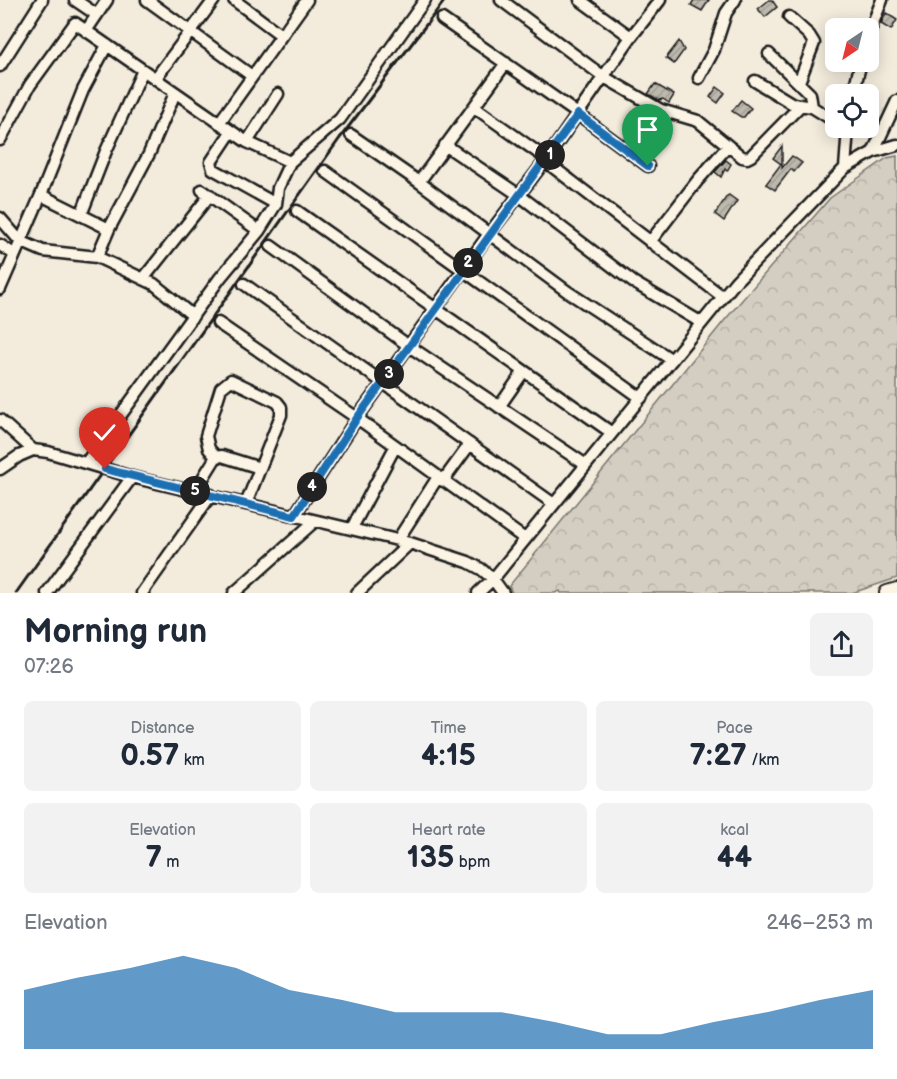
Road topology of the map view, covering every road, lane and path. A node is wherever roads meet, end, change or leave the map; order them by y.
1 (42, 0) edge
2 (75, 0) edge
3 (107, 0) edge
4 (147, 0) edge
5 (214, 0) edge
6 (234, 0) edge
7 (307, 0) edge
8 (501, 0) edge
9 (580, 0) edge
10 (660, 0) edge
11 (735, 0) edge
12 (882, 0) edge
13 (423, 1) edge
14 (97, 15) junction
15 (789, 17) dead end
16 (875, 18) edge
17 (442, 20) dead end
18 (86, 31) junction
19 (191, 32) junction
20 (281, 35) junction
21 (631, 37) junction
22 (106, 45) junction
23 (769, 54) dead end
24 (506, 63) junction
25 (0, 66) edge
26 (143, 70) junction
27 (252, 76) junction
28 (604, 77) junction
29 (699, 78) dead end
30 (155, 79) junction
31 (755, 81) dead end
32 (799, 82) junction
33 (175, 93) junction
34 (278, 94) dead end
35 (897, 101) edge
36 (474, 107) junction
37 (806, 107) junction
38 (578, 114) junction
39 (825, 116) edge
40 (219, 123) junction
41 (231, 132) junction
42 (351, 135) dead end
43 (846, 138) edge
44 (0, 140) edge
45 (247, 142) junction
46 (897, 144) edge
47 (445, 145) junction
48 (728, 146) junction
49 (873, 152) junction
50 (546, 160) junction
51 (290, 162) junction
52 (648, 166) dead end
53 (845, 168) junction
54 (325, 171) dead end
55 (419, 182) junction
56 (41, 195) junction
57 (519, 195) junction
58 (276, 204) junction
59 (297, 211) dead end
60 (81, 215) junction
61 (0, 218) edge
62 (109, 229) junction
63 (259, 231) junction
64 (489, 234) junction
65 (20, 241) junction
66 (650, 242) junction
67 (0, 245) edge
68 (271, 246) dead end
69 (14, 254) junction
70 (97, 257) junction
71 (463, 270) junction
72 (3, 271) edge
73 (143, 279) junction
74 (244, 284) dead end
75 (0, 290) edge
76 (723, 297) junction
77 (436, 309) junction
78 (194, 316) junction
79 (218, 323) dead end
80 (702, 323) junction
81 (409, 346) junction
82 (672, 360) junction
83 (524, 371) junction
84 (383, 383) junction
85 (640, 398) junction
86 (499, 407) junction
87 (357, 418) junction
88 (0, 420) edge
89 (612, 433) junction
90 (470, 444) junction
91 (395, 447) junction
92 (33, 450) junction
93 (216, 457) junction
94 (87, 463) junction
95 (586, 465) junction
96 (260, 468) junction
97 (0, 469) edge
98 (132, 477) junction
99 (440, 479) junction
100 (195, 491) junction
101 (211, 495) junction
102 (246, 504) junction
103 (554, 504) junction
104 (294, 516) junction
105 (315, 521) junction
106 (352, 528) junction
107 (525, 539) junction
108 (397, 541) junction
109 (410, 543) junction
110 (492, 579) junction
111 (897, 590) edge
112 (47, 593) edge
113 (142, 593) edge
114 (234, 593) edge
115 (357, 593) edge
116 (478, 593) edge
117 (503, 593) edge
118 (886, 593) edge

1 - 25 street
2 - 14 street
3 - 14 street
4 - 19 street
5 - 19 street
6 - 20 street
7 - 20 street
8 - 28 street
9 - 21 street
10 - 21 street
11 - 29 street
12 - 16 street
13 - 51 street
14 - 18 street
15 - 32 street
17 - 24 street
18 - 22 street
18 - 44 street
19 - 27 street
19 - 30 street
20 - 27 street
21 - 28 street
22 - 26 street
22 - 56 street
23 - 32 street
24 - 36 street
24 - 38 street
26 - 30 street
26 - 60 street
27 - 40 street
28 - 38 street
28 - 48 street
30 - 33 street
31 - 37 street
32 - 37 street
33 - 40 street
33 - 62 street
34 - 45 street
35 - 49 street
36 - 47 street
36 - 50 street
37 - 39 street
37 - 48 street
38 - 50 street
38 - 52 street
40 - 41 street
41 - 45 street
41 - 58 street
42 - 55 street
43 - 53 street
45 - 51 street
46 - 49 street
47 - 55 street
47 - 57 street
48 - 66 street
49 - 53 street
50 - 57 street
50 - 66 street
51 - 58 street
53 - 76 street
54 - 71 street
55 - 64 street
56 - 60 street
56 - 65 street
57 - 64 street
57 - 80 street
58 - 63 street
59 - 77 street
60 - 62 street
61 - 65 street
62 - 70 street
63 - 73 street
63 - 78 street
64 - 71 street
64 - 82 street
65 - 69 street
65 - 70 street
66 - 76 street
67 - 69 street
68 - 81 street
69 - 72 street
70 - 73 street
71 - 77 street
71 - 85 street
72 - 75 street
73 - 78 street
74 - 84 street
76 - 80 street
77 - 81 street
77 - 83 street
78 - 94 street
79 - 87 street
80 - 82 street
81 - 84 street
81 - 86 street
82 - 85 street
83 - 86 street
83 - 89 street
84 - 87 street
84 - 90 street
85 - 89 street
86 - 95 street
87 - 91 street
87 - 104 street
88 - 92 street
89 - 95 street
90 - 99 street
90 - 103 street
91 - 99 street
91 - 106 street
92 - 94 street
92 - 97 street
93 - 96 street
93 - 96 street
93 - 100 street
94 - 98 street
95 - 103 street
96 - 102 street
98 - 100 street
98 - 112 street
99 - 107 street
99 - 108 street
100 - 101 street
101 - 102 street
101 - 113 street
102 - 104 street
103 - 107 street
104 - 105 street
105 - 106 street
105 - 114 street
106 - 108 street
107 - 110 street
108 - 109 street
109 - 110 street
109 - 115 street
110 - 116 street
110 - 117 street
111 - 118 main road

